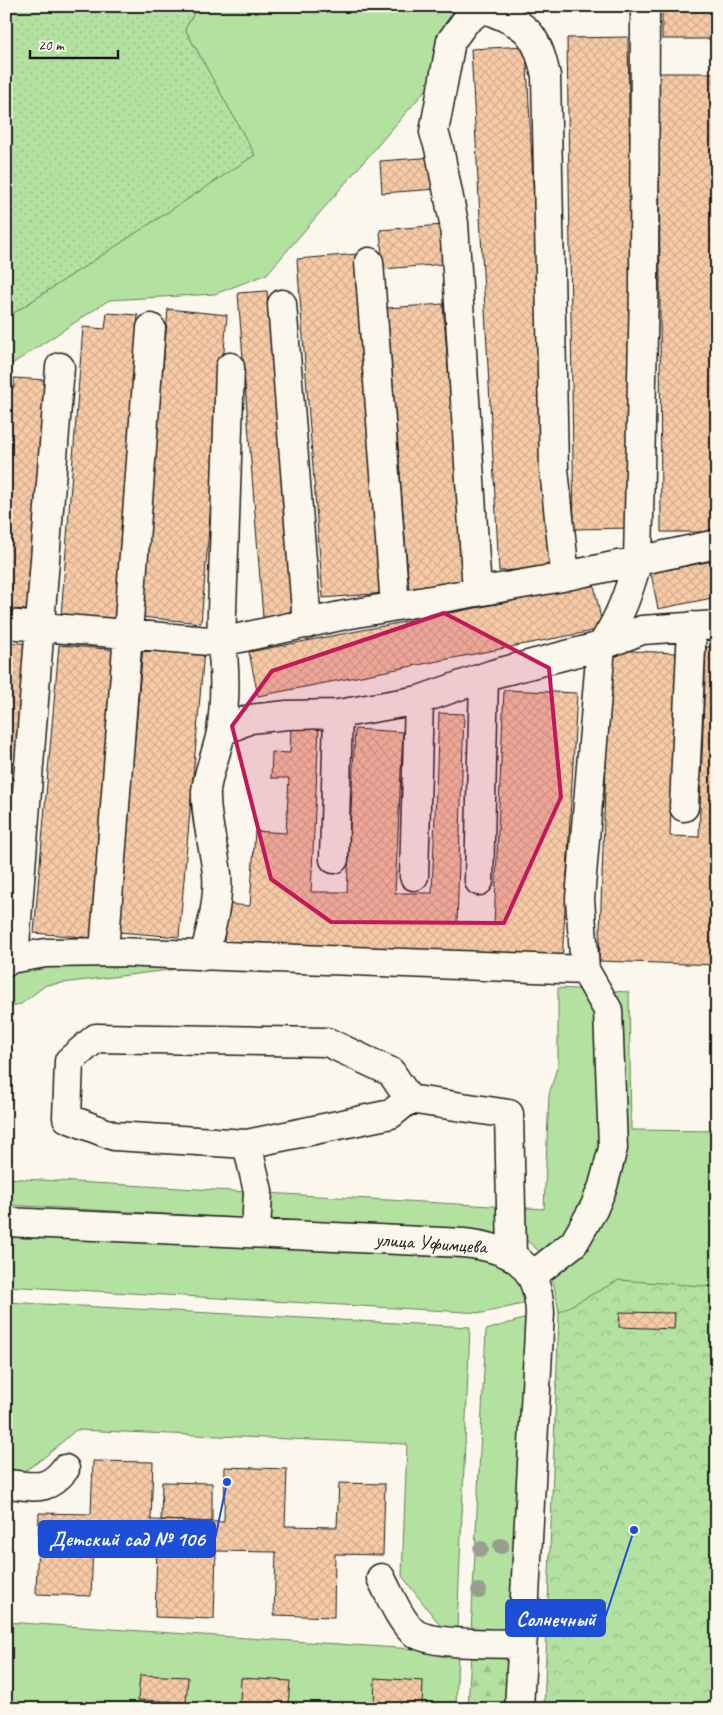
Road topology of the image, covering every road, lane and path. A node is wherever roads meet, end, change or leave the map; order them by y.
1 (645, 6) edge
2 (484, 7) edge
3 (369, 262) dead end
4 (282, 304) dead end
5 (151, 328) dead end
6 (230, 366) dead end
7 (60, 367) dead end
8 (717, 544) edge
9 (638, 560) junction
10 (565, 576) junction
11 (477, 592) junction
12 (395, 606) junction
13 (6, 624) edge
14 (307, 624) junction
15 (704, 625) edge
16 (40, 628) junction
17 (128, 634) junction
18 (221, 642) junction
19 (601, 646) junction
20 (484, 678) junction
21 (419, 700) junction
22 (338, 714) junction
23 (221, 732) junction
24 (684, 807) dead end
25 (334, 859) dead end
26 (414, 876) dead end
27 (479, 881) dead end
28 (104, 952) junction
29 (204, 956) junction
30 (10, 960) edge
31 (585, 970) junction
32 (409, 1099) junction
33 (247, 1144) junction
34 (6, 1222) edge
35 (256, 1233) junction
36 (512, 1255) junction
37 (532, 1276) junction
38 (65, 1469) dead end
39 (6, 1484) edge
40 (381, 1578) dead end
41 (522, 1644) junction
42 (519, 1709) edge

1 - 9 street
2 - 10 street
2 - 11 street
3 - 12 street
4 - 14 street
5 - 17 street
6 - 18 street
7 - 16 street
8 - 9 street
9 - 10 street
9 - 19 street
10 - 11 street
11 - 12 street
12 - 14 street
13 - 16 street
14 - 18 street
15 - 19 street
15 - 24 street
16 - 17 street
16 - 30 street
17 - 18 street
17 - 28 street
18 - 23 street
19 - 20 street
19 - 31 street
20 - 21 street
20 - 27 street
21 - 22 street
21 - 26 street
22 - 23 street
22 - 25 street
23 - 29 street
28 - 29 street
28 - 30 street
29 - 31 street
31 - 37 street
32 - 33 street
32 - 33 street
32 - 36 street
33 - 35 street
34 - 35 street, улица Уфимцева
35 - 36 street, улица Уфимцева
36 - 37 street, улица Уфимцева
37 - 41 street, улица Уфимцева
38 - 39 street
40 - 41 street
41 - 42 street, улица Уфимцева

